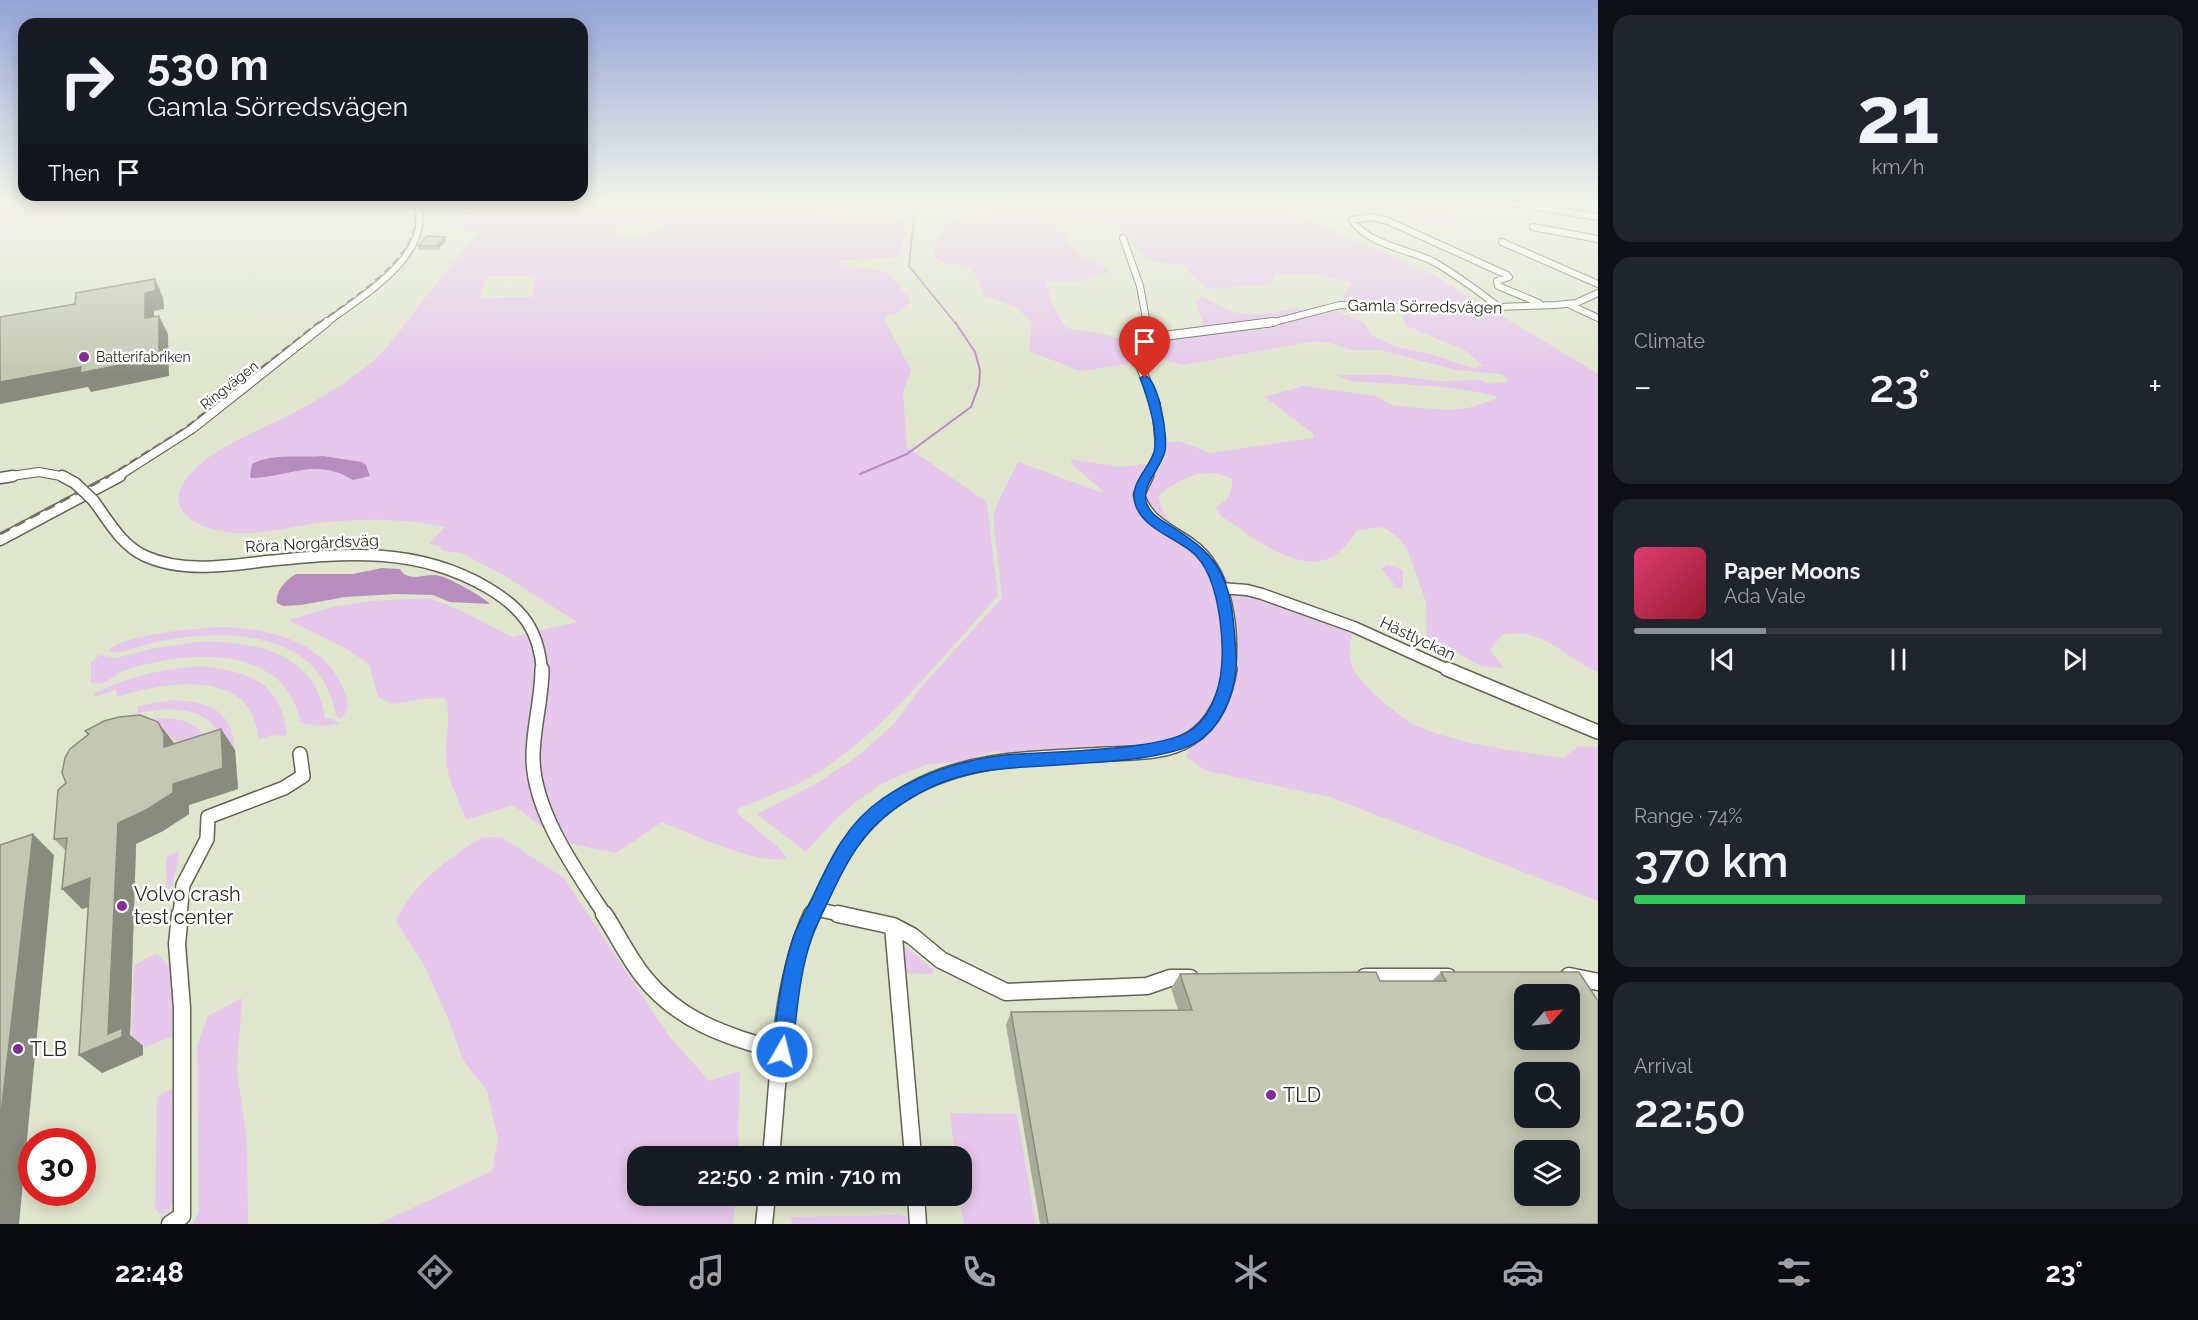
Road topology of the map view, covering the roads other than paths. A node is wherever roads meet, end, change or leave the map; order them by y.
1 (403, 259) edge
2 (1132, 259) edge
3 (1426, 259) edge
4 (1473, 259) edge
5 (1541, 259) edge
6 (1598, 284) edge
7 (1598, 292) edge
8 (1568, 304) junction
9 (1545, 305) junction
10 (1499, 307) junction
11 (1598, 318) edge
12 (1149, 338) junction
13 (0, 478) edge
14 (0, 540) edge
15 (1220, 588) junction
16 (1598, 732) edge
17 (300, 754) dead end
18 (815, 909) junction
19 (893, 926) junction
20 (1552, 975) edge
21 (1464, 976) edge
22 (1206, 978) edge
23 (1348, 978) edge
24 (1598, 982) edge
25 (782, 1052) junction
26 (772, 1146) edge
27 (912, 1146) edge
28 (766, 1206) edge
29 (917, 1206) edge
30 (170, 1224) edge
31 (764, 1224) edge
32 (918, 1224) edge

1 - 14 street, Ringvägen
2 - 12 street
3 - 10 street
4 - 9 street
5 - 6 street
7 - 8 street, Gamla Sörredsvägen
8 - 9 street, Gamla Sörredsvägen
8 - 11 street
9 - 10 street, Gamla Sörredsvägen
10 - 12 street, Gamla Sörredsvägen
12 - 15 street
13 - 25 street, Röra Norgårdsväg, bridge
15 - 16 street, Hästlyckan
15 - 18 street
17 - 30 street
18 - 19 street
18 - 25 street
19 - 22 street
19 - 27 street
20 - 24 street
21 - 23 street
25 - 26 street
28 - 31 street
29 - 32 street

